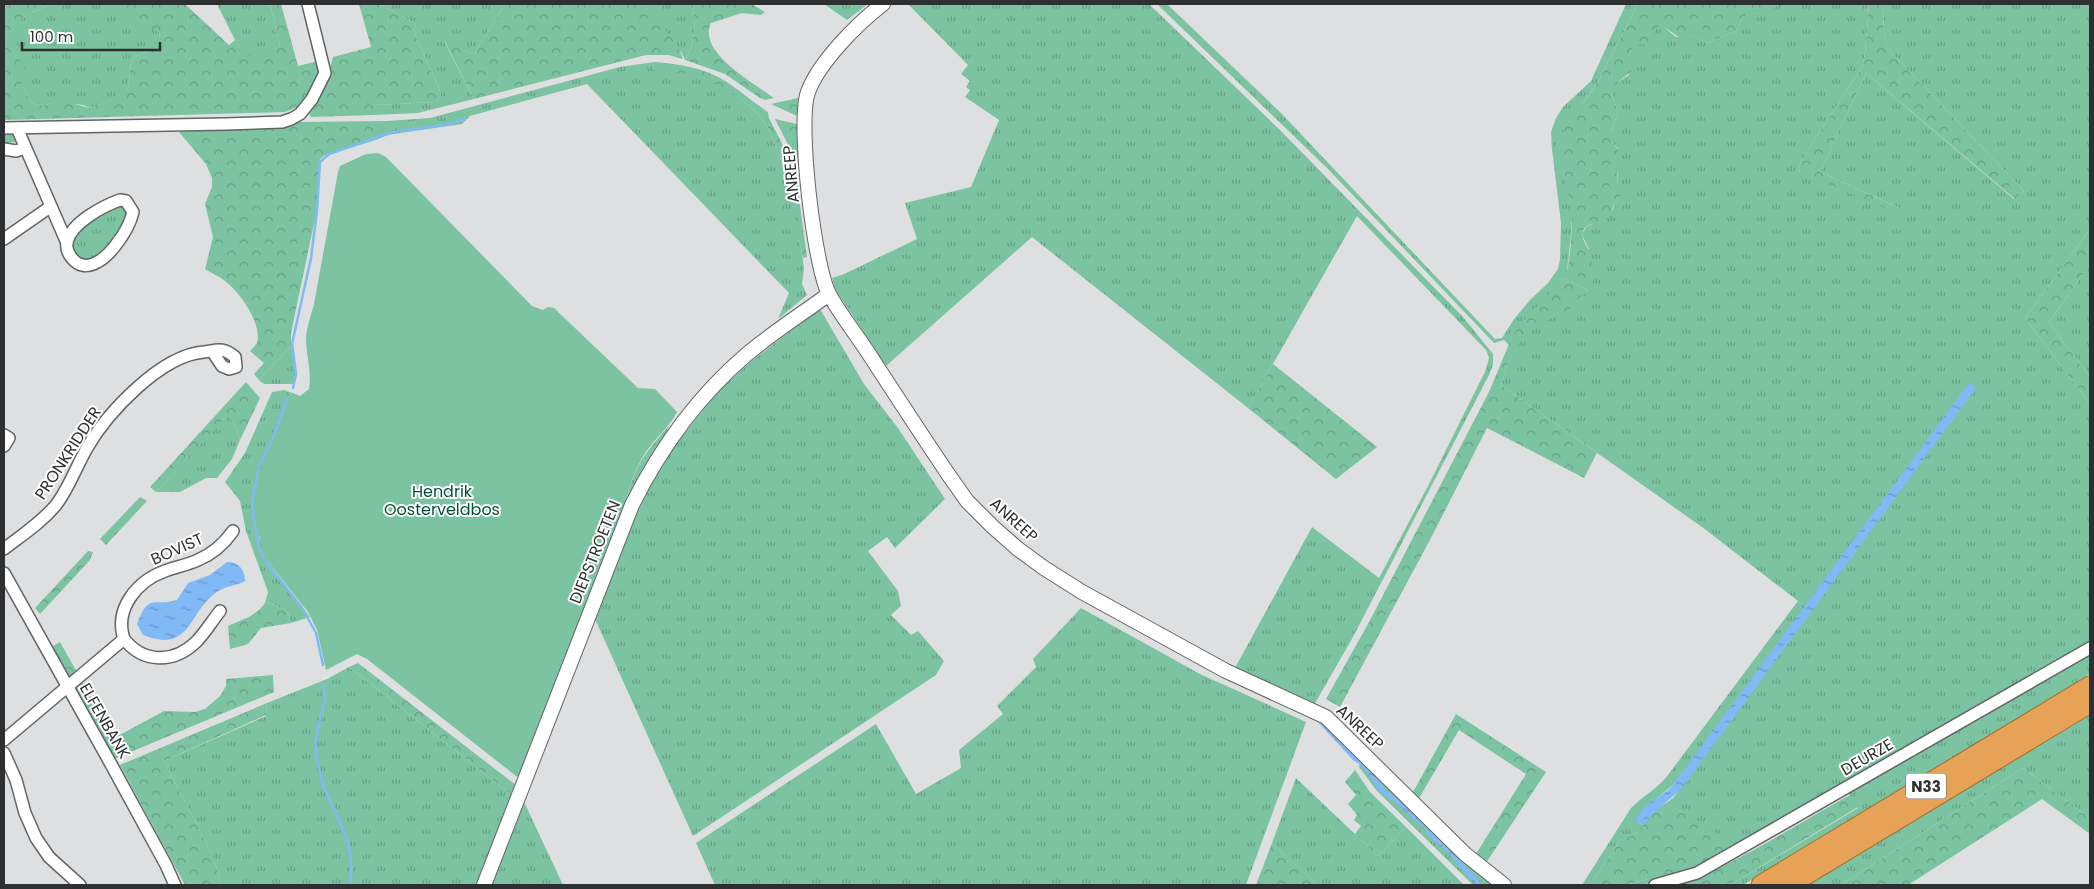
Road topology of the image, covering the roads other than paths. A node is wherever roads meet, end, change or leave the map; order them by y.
1 (308, 4) edge
2 (883, 4) edge
3 (4, 128) edge
4 (17, 128) junction
5 (26, 148) junction
6 (4, 149) edge
7 (50, 207) junction
8 (5, 236) edge
9 (67, 243) junction
10 (829, 294) junction
11 (212, 351) dead end
12 (4, 435) edge
13 (4, 446) edge
14 (231, 539) dead end
15 (4, 549) edge
16 (4, 573) edge
17 (220, 611) dead end
18 (124, 639) junction
19 (2090, 648) edge
20 (2090, 686) edge
21 (66, 687) junction
22 (2090, 702) edge
23 (4, 740) edge
24 (4, 753) edge
25 (80, 885) edge
26 (175, 885) edge
27 (484, 885) edge
28 (1504, 885) edge
29 (1655, 885) edge
30 (1761, 885) edge
31 (1789, 885) edge

1 - 4 street
2 - 10 street, ANREEP
3 - 4 street
4 - 5 street
5 - 6 street
5 - 7 street
7 - 8 street
7 - 9 street
9 - 9 street
10 - 27 street, DIEPSTROETEN
10 - 28 street, ANREEP
11 - 15 street, PRONKRIDDER
12 - 13 street
14 - 18 street, BOVIST
16 - 21 street, ELFENBANK
17 - 18 street
18 - 21 street
19 - 29 street, DEURZE
20 - 30 highway, N33
21 - 23 street
21 - 26 street, ELFENBANK
22 - 31 highway, N33
24 - 25 street

